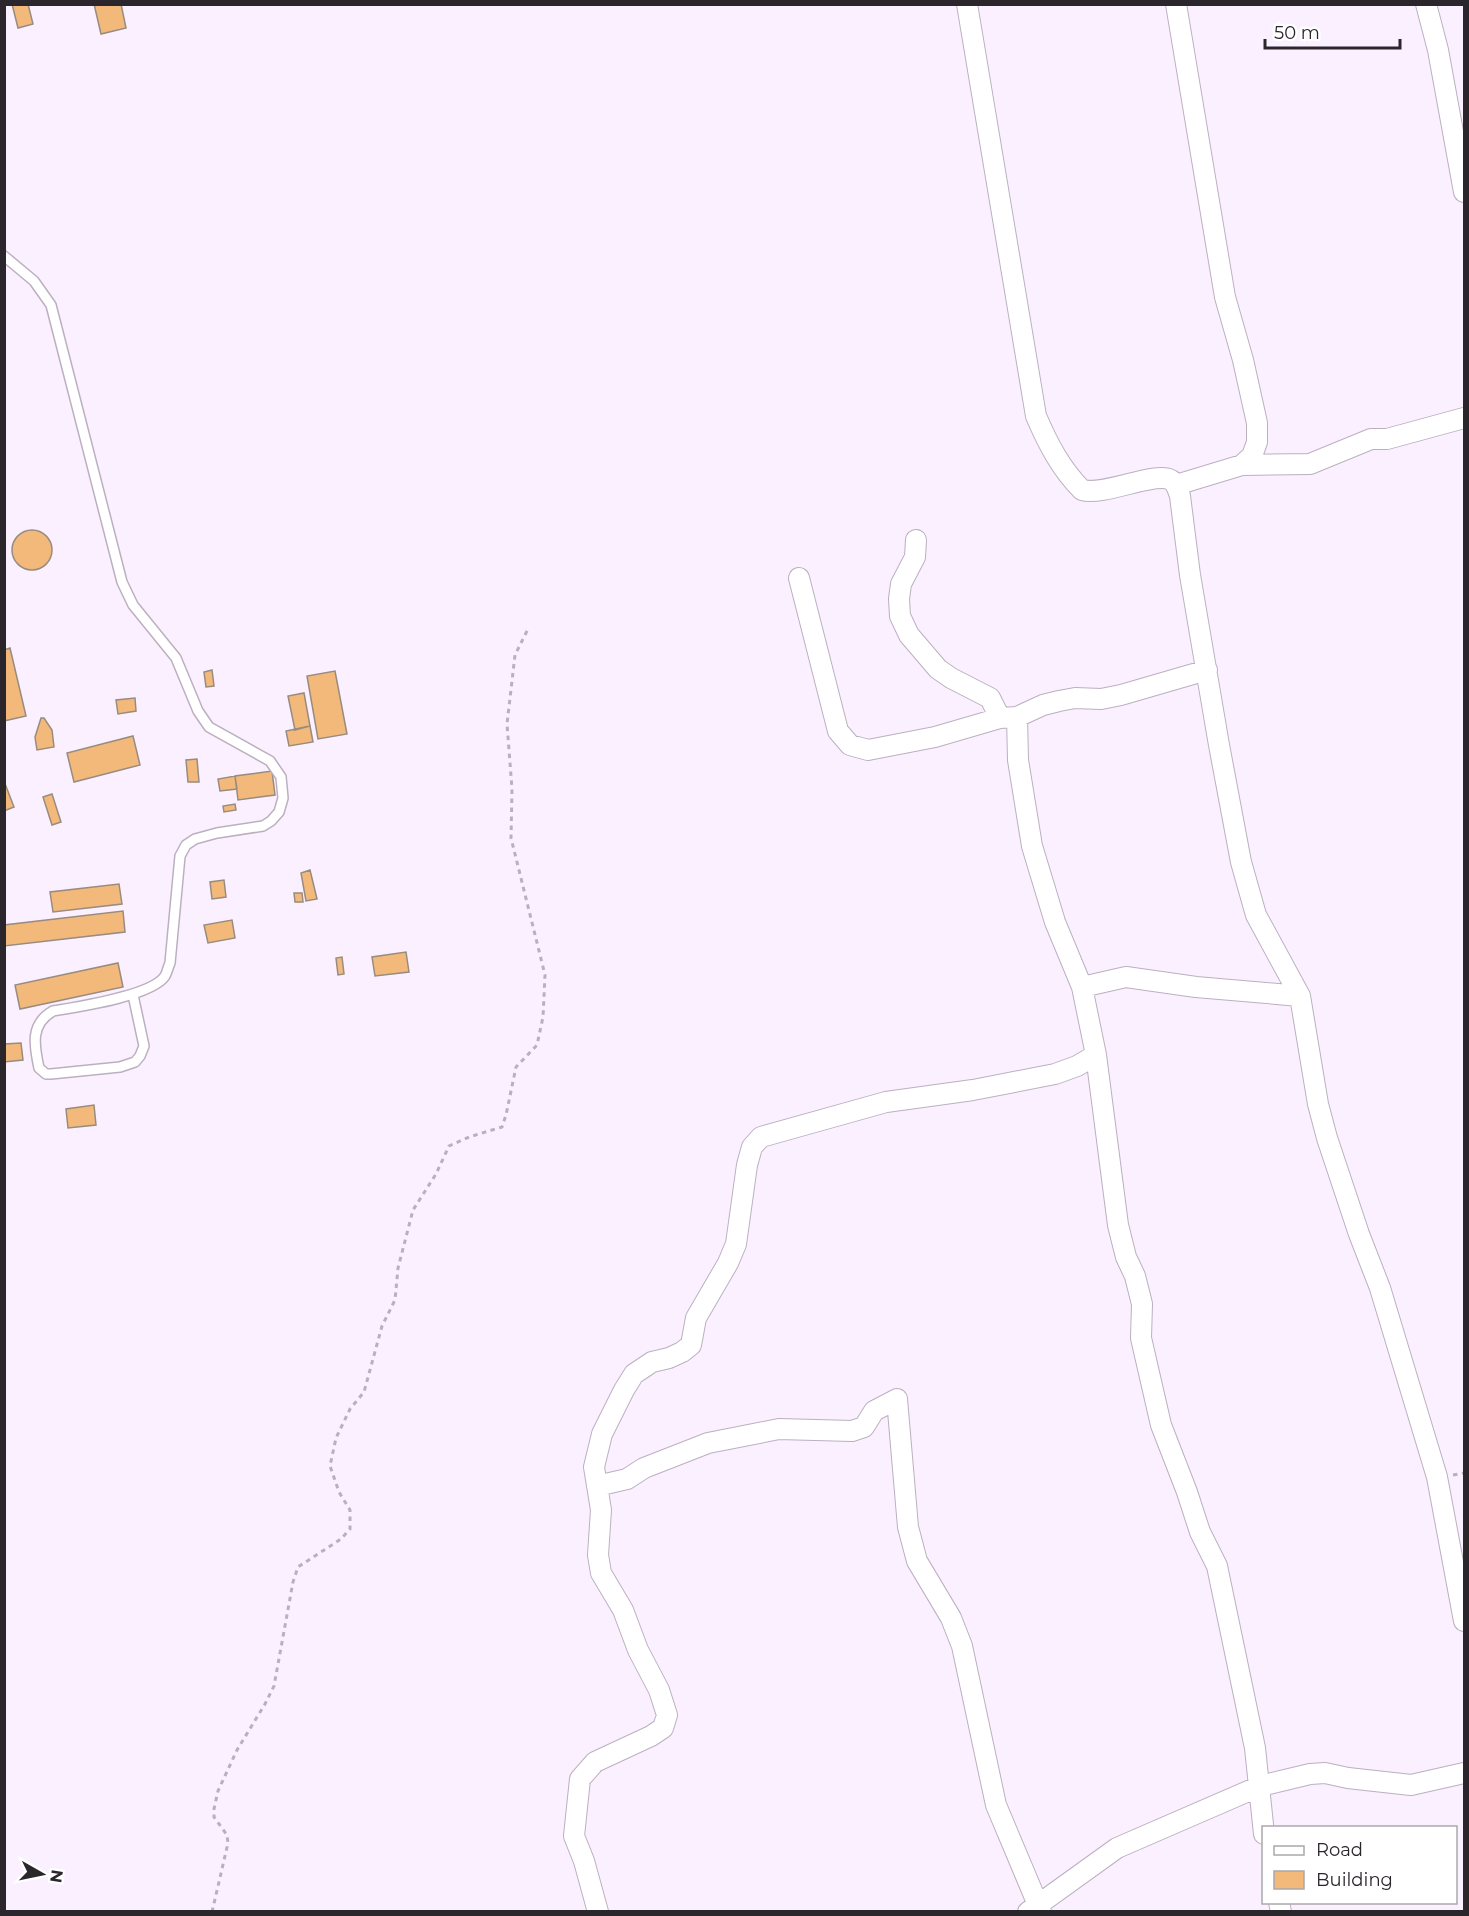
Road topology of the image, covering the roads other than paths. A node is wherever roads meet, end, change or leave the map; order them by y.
1 (967, 4) edge
2 (1176, 4) edge
3 (1426, 4) edge
4 (1464, 192) edge
5 (4, 256) edge
6 (1464, 418) edge
7 (1242, 465) junction
8 (1176, 485) junction
9 (916, 540) dead end
10 (799, 578) dead end
11 (1207, 670) junction
12 (1009, 718) junction
13 (1082, 987) junction
14 (133, 995) junction
15 (1300, 996) junction
16 (1096, 1055) junction
17 (597, 1486) junction
18 (1464, 1621) edge
19 (1464, 1773) edge
20 (1260, 1786) junction
21 (1262, 1826) edge
22 (1036, 1909) edge
23 (598, 1911) edge

1 - 8 street
2 - 7 street
3 - 4 street
5 - 14 lane
6 - 7 street
7 - 8 street
8 - 11 street
9 - 12 street
10 - 12 street
11 - 12 street
11 - 15 street
12 - 13 street
13 - 15 street
13 - 16 street
14 - 14 lane
15 - 18 street
16 - 17 street
16 - 20 street
17 - 22 street
17 - 23 street
19 - 20 street
20 - 21 street
20 - 22 street

